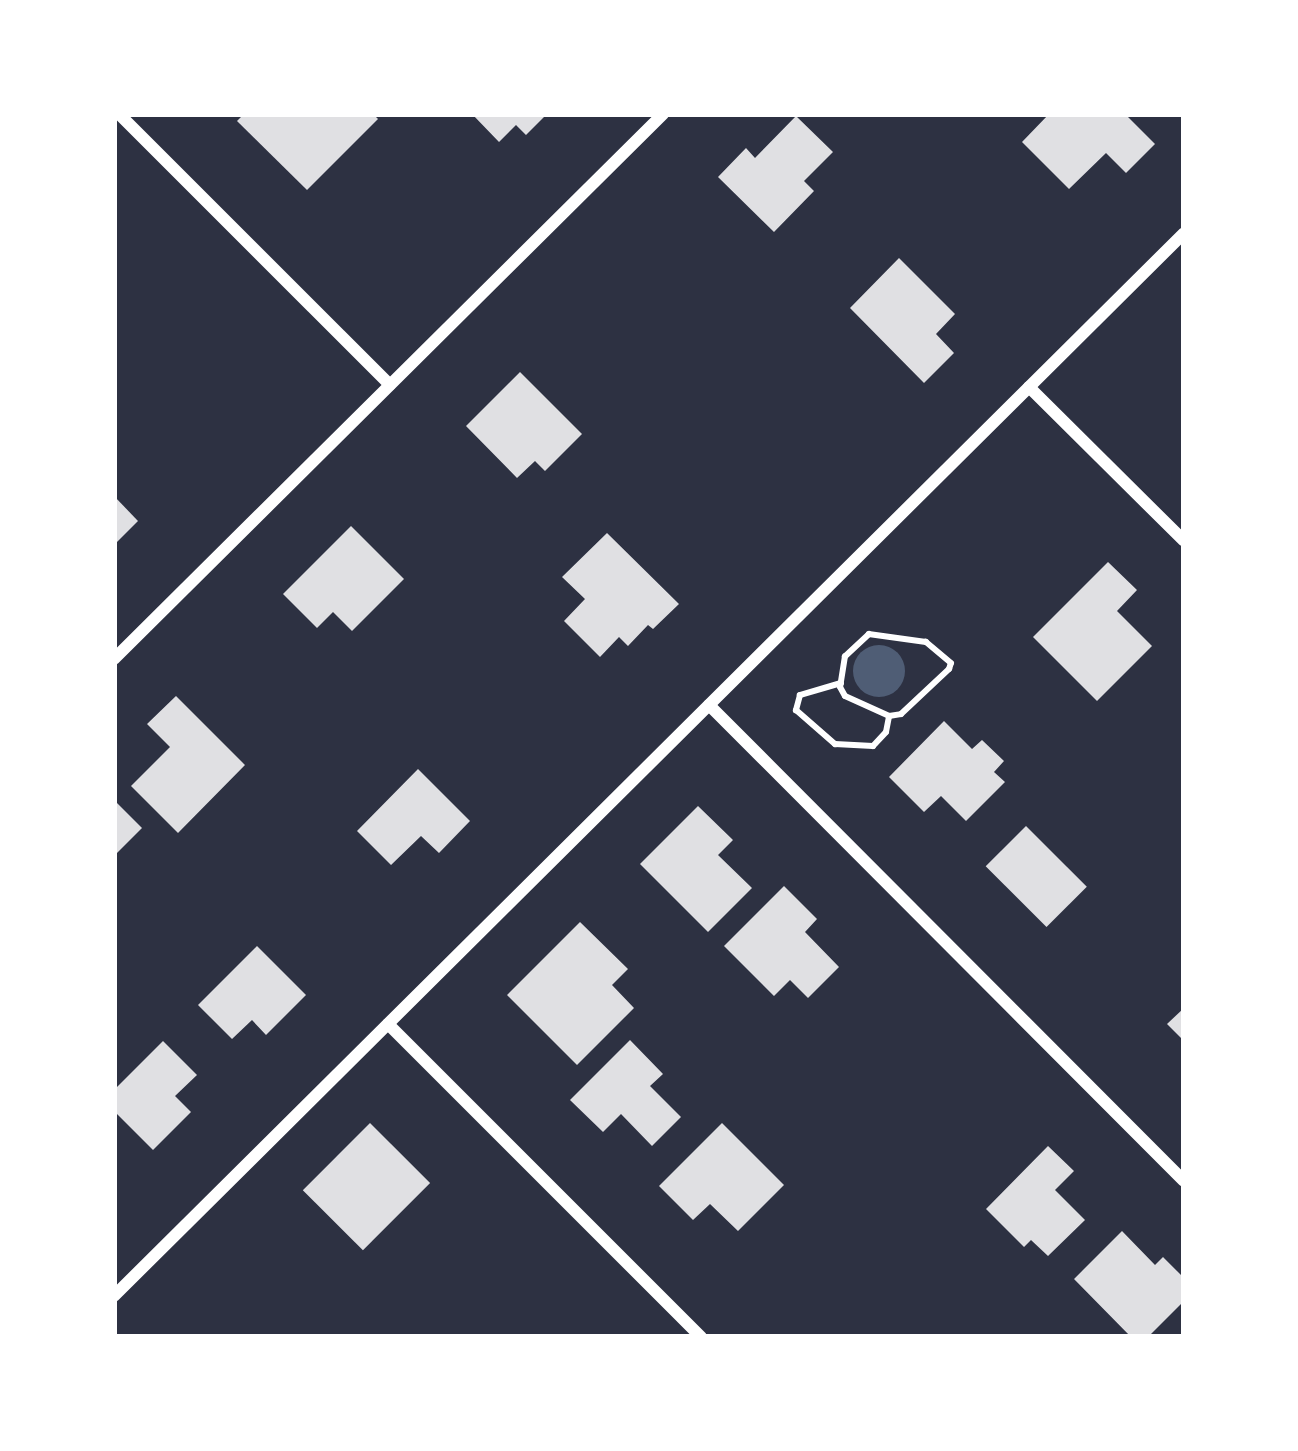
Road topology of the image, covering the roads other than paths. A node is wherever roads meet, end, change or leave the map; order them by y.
1 (118, 114) edge
2 (663, 114) edge
3 (1184, 233) edge
4 (390, 385) junction
5 (1029, 387) junction
6 (1184, 542) edge
7 (114, 659) edge
8 (709, 705) junction
9 (388, 1024) junction
10 (1184, 1181) edge
11 (114, 1296) edge
12 (701, 1337) edge

1 - 4 street
2 - 4 street
3 - 5 street
4 - 7 street
5 - 6 street
5 - 8 street
8 - 9 street
8 - 10 street
9 - 11 street
9 - 12 street

